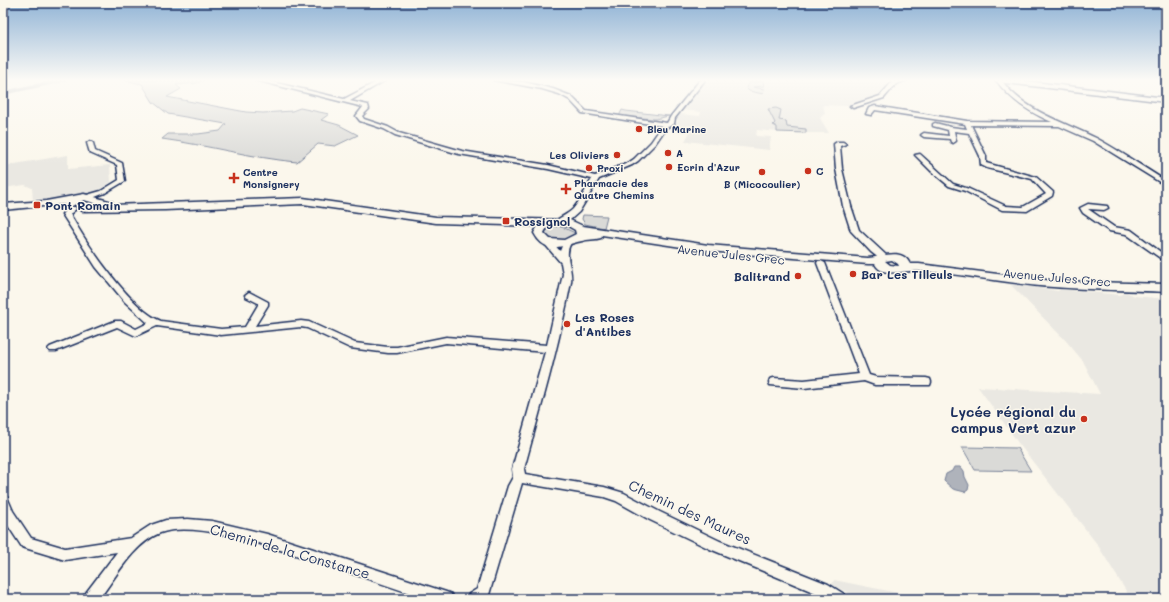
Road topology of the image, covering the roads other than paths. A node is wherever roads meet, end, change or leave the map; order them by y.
1 (365, 108) edge
2 (579, 108) edge
3 (678, 108) edge
4 (875, 108) edge
5 (875, 108) edge
6 (1027, 108) edge
7 (869, 114) dead end
8 (666, 122) junction
9 (1063, 124) junction
10 (934, 125) dead end
11 (965, 127) junction
12 (951, 129) junction
13 (924, 135) dead end
14 (90, 143) dead end
15 (843, 144) dead end
16 (918, 155) dead end
17 (596, 178) junction
18 (1166, 184) edge
19 (94, 199) junction
20 (582, 202) junction
21 (71, 205) junction
22 (3, 206) edge
23 (128, 207) junction
24 (83, 208) junction
25 (1104, 208) dead end
26 (490, 221) junction
27 (554, 222) junction
28 (578, 230) junction
29 (539, 233) junction
30 (547, 242) junction
31 (567, 243) junction
32 (1166, 260) edge
33 (882, 261) junction
34 (565, 262) junction
35 (821, 262) junction
36 (902, 263) junction
37 (1166, 282) edge
38 (1166, 288) edge
39 (249, 295) dead end
40 (156, 323) junction
41 (248, 329) junction
42 (53, 349) dead end
43 (551, 349) junction
44 (865, 377) junction
45 (774, 382) dead end
46 (926, 382) dead end
47 (519, 477) junction
48 (3, 501) edge
49 (133, 544) junction
50 (90, 599) edge
51 (446, 599) edge
52 (474, 599) edge
53 (839, 599) edge

1 - 17 street
2 - 8 street
3 - 8 street
4 - 11 street
5 - 7 street
6 - 9 street
8 - 17 street
9 - 11 street
9 - 18 street
10 - 12 street
11 - 12 street
11 - 16 street
12 - 13 street
14 - 19 street
15 - 33 street
17 - 20 street
19 - 21 street
19 - 23 street
19 - 24 street
20 - 27 street
20 - 28 street
21 - 22 street
21 - 24 street
21 - 40 street
23 - 24 street
23 - 26 street
25 - 32 street
26 - 27 street
26 - 29 street
27 - 28 street
27 - 29 street
28 - 31 street
28 - 33 street, Avenue Jules Grec
28 - 35 street, Avenue Jules Grec
29 - 30 street
30 - 31 street
30 - 34 street
31 - 34 street
33 - 35 street, Avenue Jules Grec
33 - 36 street
34 - 43 street
35 - 44 street
36 - 37 street, Avenue Jules Grec
36 - 38 street, Avenue Jules Grec
39 - 41 street
40 - 41 street
40 - 42 street
41 - 43 street
43 - 47 street
44 - 45 street
44 - 46 street
47 - 52 street
47 - 53 street, Chemin des Maures
48 - 49 street
49 - 50 street, Chemin de la Constance
49 - 51 street, Chemin de la Constance

